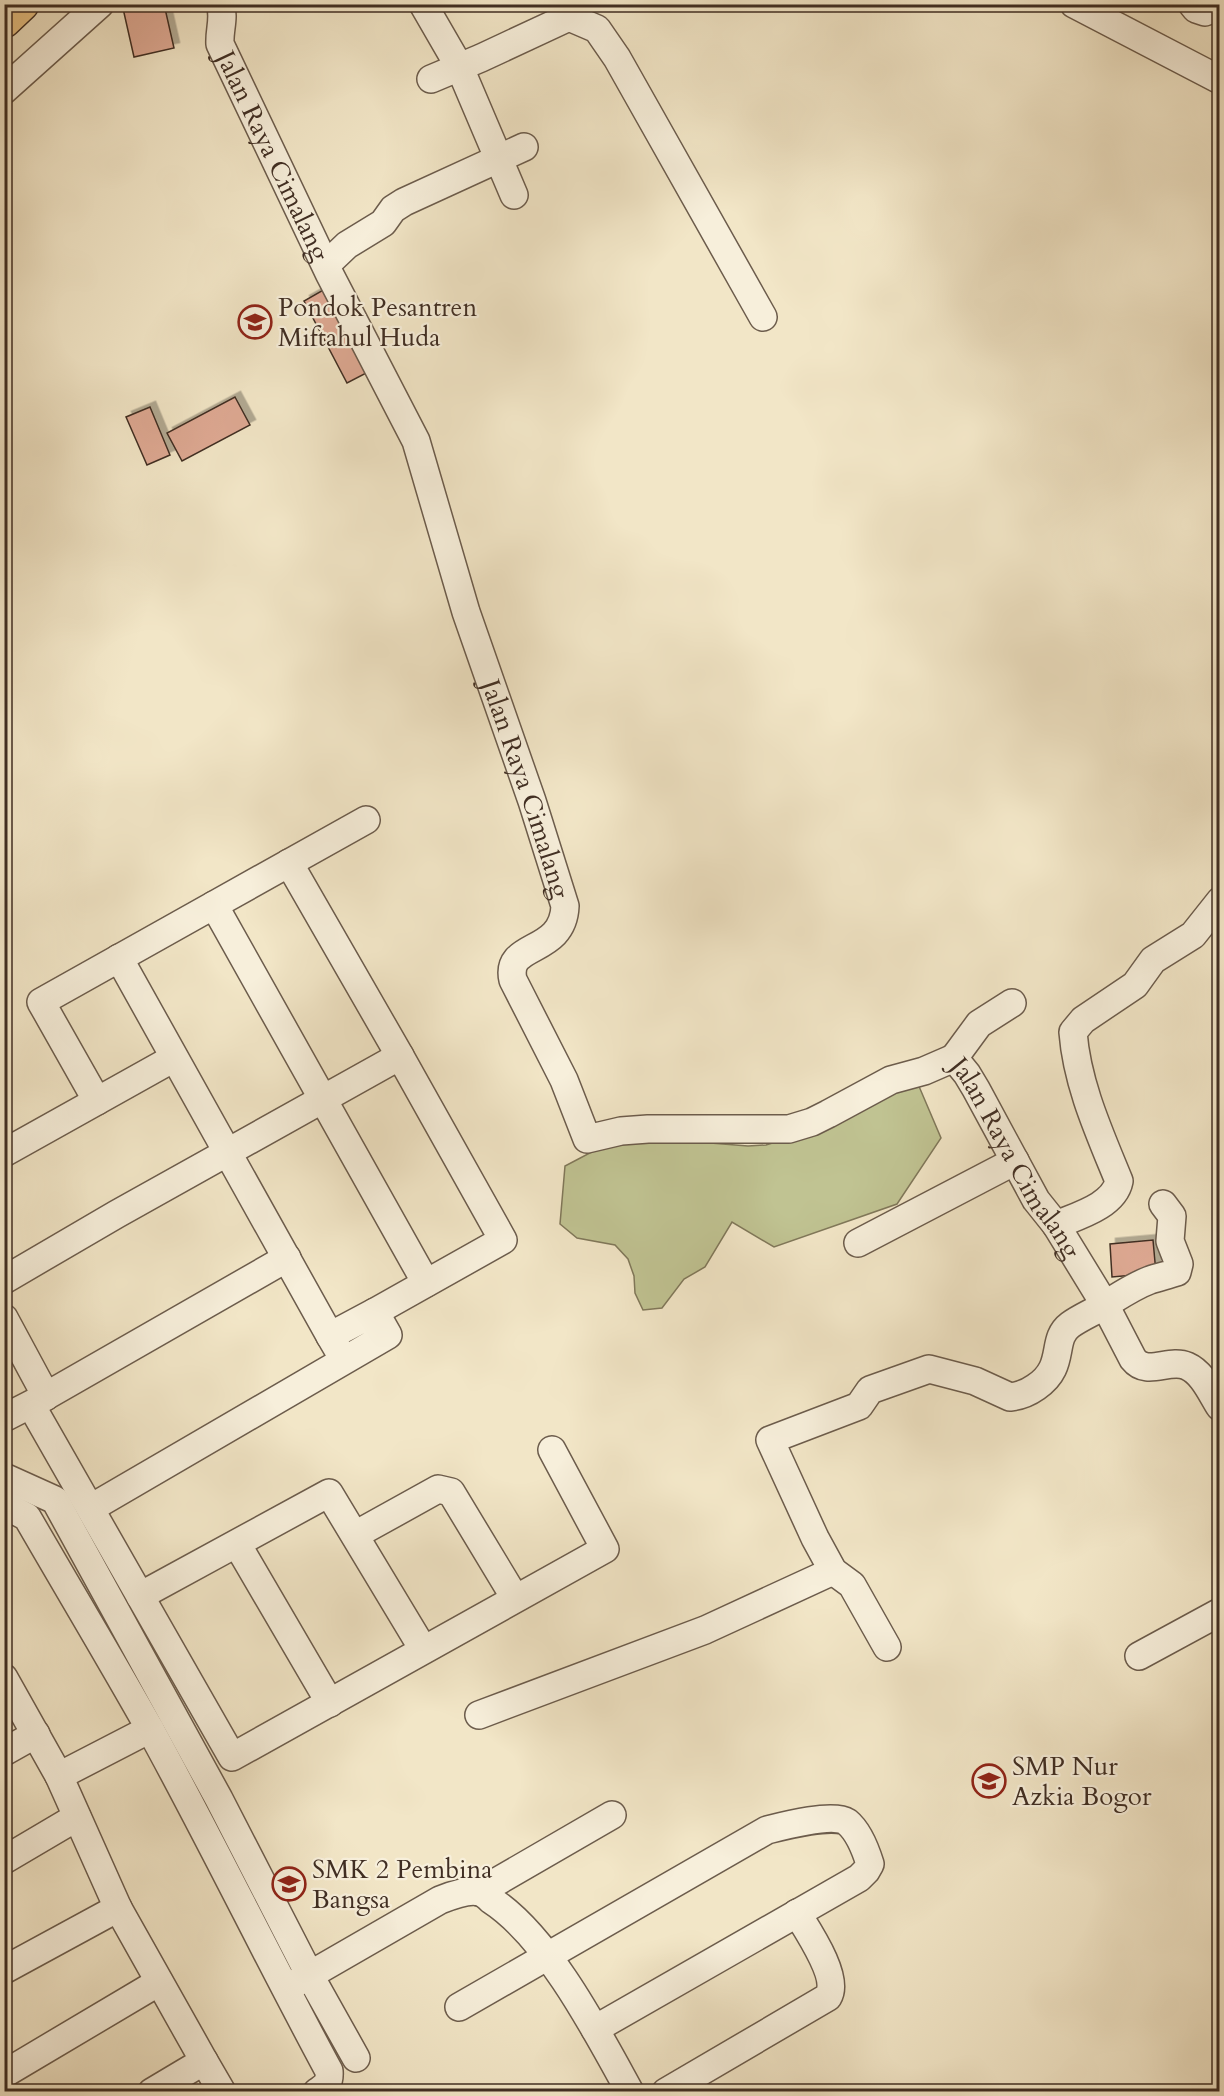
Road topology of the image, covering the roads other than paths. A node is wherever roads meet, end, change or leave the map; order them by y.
1 (22, 4) edge
2 (100, 4) edge
3 (220, 4) edge
4 (423, 4) edge
5 (1074, 4) edge
6 (1192, 4) edge
7 (1220, 5) edge
8 (4, 21) edge
9 (460, 68) junction
10 (430, 79) dead end
11 (1220, 80) edge
12 (4, 90) edge
13 (524, 147) dead end
14 (497, 158) junction
15 (514, 195) dead end
16 (326, 265) junction
17 (763, 317) dead end
18 (366, 820) dead end
19 (289, 863) junction
20 (1220, 902) edge
21 (214, 905) junction
22 (118, 958) junction
23 (1012, 1003) dead end
24 (400, 1056) junction
25 (174, 1058) junction
26 (954, 1058) junction
27 (322, 1099) junction
28 (97, 1101) junction
29 (6, 1148) edge
30 (227, 1152) junction
31 (1015, 1161) junction
32 (1163, 1204) dead end
33 (1056, 1225) junction
34 (858, 1244) dead end
35 (287, 1258) junction
36 (4, 1280) edge
37 (426, 1283) junction
38 (1105, 1305) junction
39 (375, 1312) junction
40 (4, 1318) edge
41 (330, 1336) junction
42 (344, 1360) junction
43 (38, 1400) junction
44 (1220, 1407) edge
45 (4, 1418) edge
46 (552, 1450) dead end
47 (4, 1477) edge
48 (4, 1505) edge
49 (91, 1508) junction
50 (355, 1535) junction
51 (237, 1544) junction
52 (833, 1571) junction
53 (140, 1596) junction
54 (515, 1598) junction
55 (1220, 1612) edge
56 (887, 1647) dead end
57 (423, 1649) junction
58 (1139, 1656) dead end
59 (4, 1678) edge
60 (330, 1703) junction
61 (479, 1715) dead end
62 (150, 1729) junction
63 (36, 1734) junction
64 (4, 1752) edge
65 (59, 1776) junction
66 (219, 1798) junction
67 (195, 1813) junction
68 (612, 1815) dead end
69 (77, 1817) junction
70 (4, 1860) edge
71 (479, 1892) junction
72 (118, 1908) junction
73 (797, 1913) junction
74 (547, 1956) junction
75 (4, 1970) edge
76 (309, 1974) junction
77 (159, 1982) junction
78 (285, 1990) junction
79 (459, 2007) dead end
80 (595, 2029) junction
81 (732, 2054) junction
82 (356, 2058) dead end
83 (204, 2061) junction
84 (4, 2074) edge
85 (152, 2091) edge
86 (222, 2091) edge
87 (317, 2091) edge
88 (630, 2091) edge
89 (666, 2091) edge
90 (699, 2091) edge

1 - 8 main road
2 - 12 street
3 - 16 street, Jalan Raya Cimalang
4 - 9 street
5 - 11 street
6 - 7 street
9 - 10 street
9 - 14 street
9 - 17 street
13 - 14 street
14 - 15 street
14 - 16 street
16 - 26 street, Jalan Raya Cimalang
18 - 19 street
19 - 21 street
19 - 24 street
20 - 33 street
21 - 22 street
21 - 27 street
22 - 25 street
22 - 28 street
23 - 26 street
24 - 27 street
24 - 37 street
25 - 28 street
25 - 30 street
26 - 31 street, Jalan Raya Cimalang
27 - 30 street
27 - 37 street
28 - 29 street
30 - 35 street
30 - 36 street
31 - 33 street, Jalan Raya Cimalang
31 - 34 street
32 - 38 street
33 - 38 street, Jalan Raya Cimalang
35 - 41 street
35 - 43 street
37 - 39 street
38 - 44 street, Jalan Raya Cimalang
38 - 52 street
39 - 41 street
39 - 42 street
40 - 43 street
41 - 42 street
42 - 49 street
43 - 45 street
43 - 49 street
46 - 54 street
47 - 66 street
48 - 62 street
49 - 53 street
50 - 51 street
50 - 54 street
50 - 57 street
51 - 53 street
51 - 60 street
52 - 56 street
52 - 61 street
53 - 60 street
54 - 57 street
55 - 58 street
57 - 60 street
59 - 63 street
62 - 65 street
62 - 67 street
63 - 64 street
63 - 65 street
65 - 69 street
66 - 67 street
66 - 76 street
67 - 78 street
68 - 71 street
69 - 70 street
69 - 72 street
71 - 74 street
71 - 76 street
72 - 75 street
72 - 77 street
73 - 74 street
73 - 80 street
73 - 81 street
74 - 79 street
74 - 80 street
76 - 78 street
76 - 82 street
77 - 83 street
77 - 84 street
78 - 87 street
80 - 88 street
81 - 89 street
81 - 90 street
83 - 85 street
83 - 86 street

